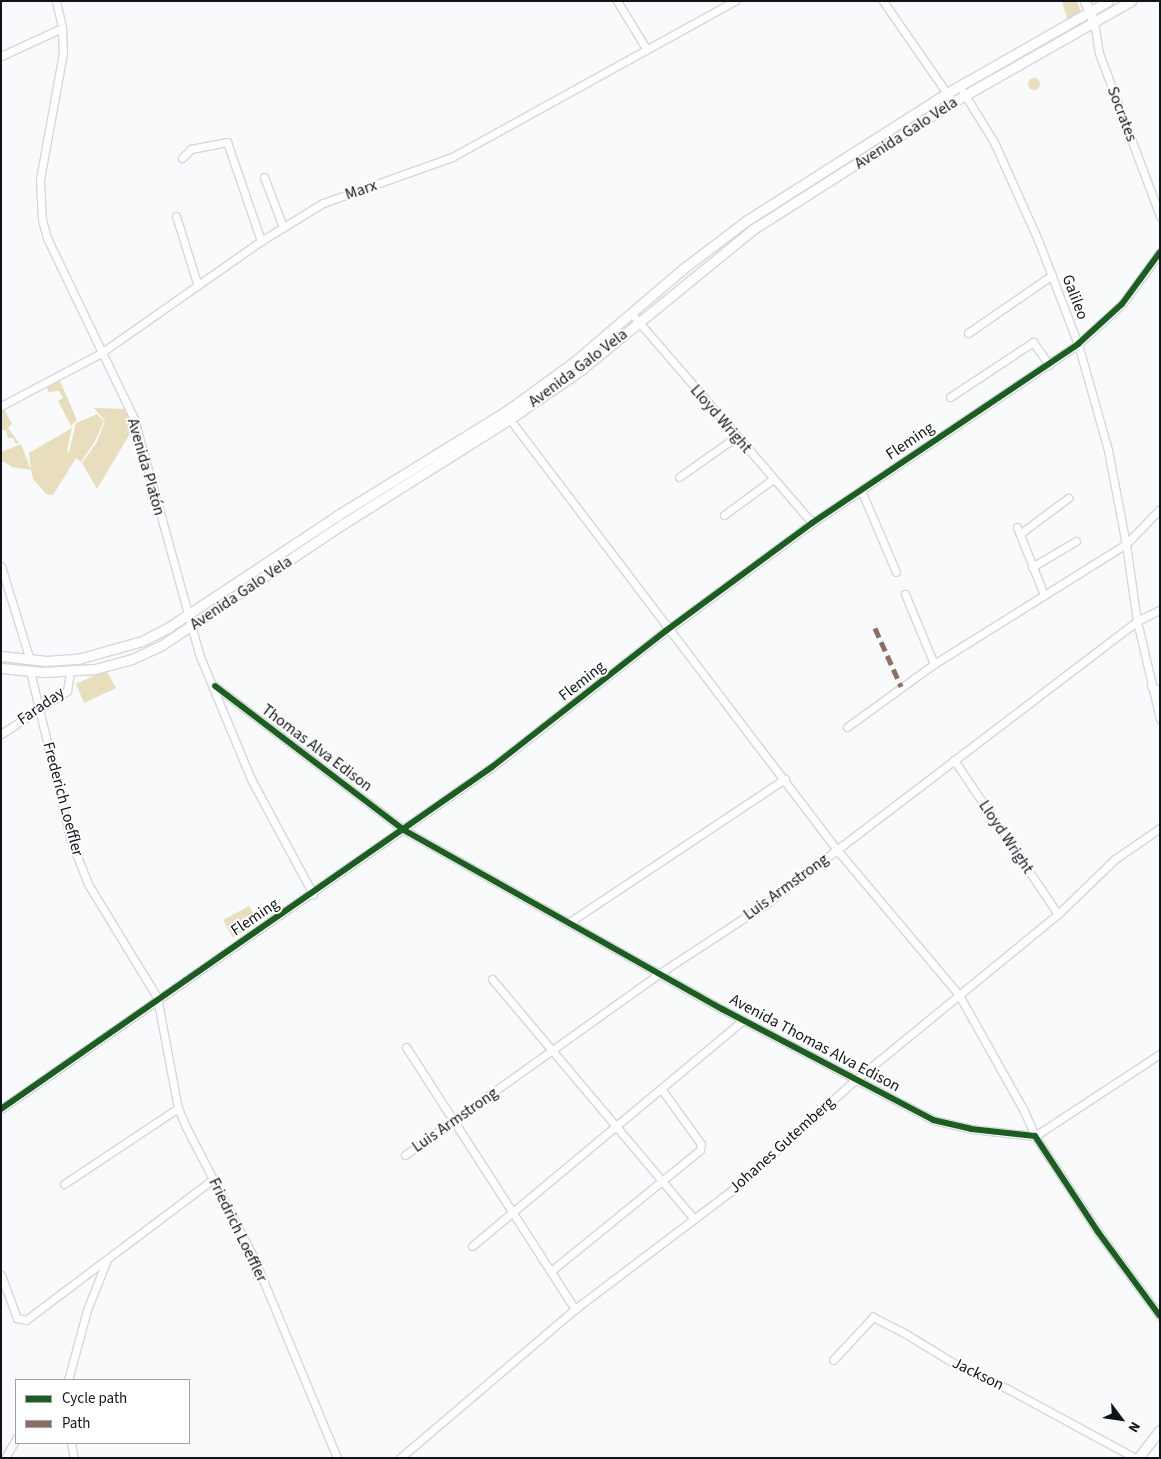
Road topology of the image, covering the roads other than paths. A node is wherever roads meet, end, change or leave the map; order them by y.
1 (56, 1) edge
2 (617, 1) edge
3 (735, 1) edge
4 (883, 1) edge
5 (1086, 1) edge
6 (1108, 1) edge
7 (1131, 1) edge
8 (724, 4) edge
9 (1089, 11) junction
10 (1094, 22) junction
11 (62, 28) junction
12 (647, 50) junction
13 (1, 56) edge
14 (959, 87) junction
15 (948, 93) junction
16 (966, 95) junction
17 (953, 102) junction
18 (849, 155) junction
19 (182, 158) dead end
20 (855, 165) junction
21 (264, 177) dead end
22 (176, 216) dead end
23 (1160, 216) edge
24 (746, 221) junction
25 (283, 227) junction
26 (752, 230) junction
27 (261, 241) junction
28 (1160, 252) edge
29 (1052, 276) junction
30 (198, 286) junction
31 (631, 313) junction
32 (638, 322) junction
33 (968, 333) dead end
34 (1078, 344) junction
35 (101, 353) junction
36 (1049, 366) junction
37 (950, 396) dead end
38 (1, 406) edge
39 (507, 416) junction
40 (736, 437) junction
41 (679, 477) dead end
42 (773, 478) junction
43 (861, 490) junction
44 (1068, 498) dead end
45 (1160, 509) edge
46 (338, 515) junction
47 (724, 515) dead end
48 (812, 523) junction
49 (343, 524) junction
50 (1076, 541) dead end
51 (1126, 544) junction
52 (1, 566) edge
53 (1032, 567) junction
54 (896, 572) dead end
55 (905, 594) dead end
56 (1044, 595) junction
57 (1160, 610) edge
58 (186, 615) junction
59 (1136, 621) junction
60 (190, 626) junction
61 (667, 630) junction
62 (1, 656) edge
63 (30, 660) junction
64 (934, 664) junction
65 (1, 668) edge
66 (30, 671) junction
67 (70, 672) junction
68 (214, 686) junction
69 (1151, 686) junction
70 (1160, 691) edge
71 (40, 709) junction
72 (1160, 719) edge
73 (847, 727) dead end
74 (1, 734) edge
75 (954, 760) junction
76 (785, 779) junction
77 (1160, 828) edge
78 (404, 830) junction
79 (838, 850) junction
80 (313, 894) junction
81 (1058, 914) junction
82 (571, 921) junction
83 (660, 973) junction
84 (492, 979) dead end
85 (959, 994) junction
86 (157, 997) junction
87 (743, 1020) junction
88 (406, 1047) dead end
89 (553, 1051) junction
90 (1160, 1054) edge
91 (854, 1081) junction
92 (662, 1090) junction
93 (178, 1108) junction
94 (1, 1109) edge
95 (454, 1120) junction
96 (617, 1127) junction
97 (1035, 1136) junction
98 (405, 1155) dead end
99 (213, 1179) junction
100 (663, 1181) junction
101 (64, 1184) dead end
102 (513, 1213) junction
103 (694, 1219) junction
104 (472, 1246) dead end
105 (107, 1260) junction
106 (550, 1271) junction
107 (1, 1275) edge
108 (575, 1309) junction
109 (1160, 1316) edge
110 (833, 1360) dead end
111 (68, 1379) edge
112 (1160, 1430) edge
113 (15, 1441) edge
114 (72, 1444) edge
115 (5, 1458) edge
116 (74, 1458) edge
117 (337, 1458) edge
118 (400, 1458) edge
119 (1136, 1458) edge

1 - 11 street, Avenida Platón
2 - 12 street
3 - 8 street, Marx
4 - 15 street
5 - 9 main road, Socrates
6 - 9 main road, Avenida Galo Vela
7 - 10 main road, Avenida Galo Vela
8 - 12 street, Marx
9 - 10 main road, Socrates
9 - 14 main road, Avenida Galo Vela
10 - 16 main road, Avenida Galo Vela
10 - 23 street, Socrates
11 - 13 street
11 - 35 street, Avenida Platón
12 - 25 street, Marx
14 - 15 main road, Avenida Galo Vela
14 - 16 street, Galileo
15 - 17 street
15 - 18 main road, Avenida Galo Vela
16 - 17 main road, Avenida Galo Vela
16 - 29 street, Galileo
17 - 20 main road, Avenida Galo Vela
18 - 20 main road
18 - 24 main road, Avenida Galo Vela
19 - 27 street
20 - 26 main road, Avenida Galo Vela
21 - 25 street
22 - 30 street
24 - 26 main road
24 - 31 main road, Avenida Galo Vela
25 - 27 street, Marx
26 - 32 main road, Avenida Galo Vela
27 - 30 street, Marx
28 - 34 street, Fleming
29 - 33 street
29 - 34 street, Galileo
30 - 35 street, Marx
31 - 32 street, Lloyd Wright
31 - 39 main road, Avenida Galo Vela
32 - 39 main road, Avenida Galo Vela
32 - 40 street, Lloyd Wright
34 - 36 street, Fleming
34 - 51 street, Galileo
35 - 38 street, Marx
35 - 58 street, Avenida Platón
36 - 37 street
36 - 43 street, Fleming
39 - 46 main road, Avenida Galo Vela
39 - 49 main road, Avenida Galo Vela
39 - 61 street
40 - 41 street
40 - 42 street, Lloyd Wright
42 - 47 street
42 - 48 street, Lloyd Wright
43 - 48 street, Fleming
43 - 54 street
44 - 53 street
45 - 51 street
46 - 49 main road
46 - 58 main road, Avenida Galo Vela
48 - 61 street, Fleming
49 - 60 main road, Avenida Galo Vela
50 - 53 street
51 - 56 street
51 - 59 street, Galileo
52 - 63 street
53 - 56 street
55 - 64 street
56 - 64 street
57 - 59 street, Luis Armstrong
58 - 60 street, Avenida Platón
58 - 63 main road, Avenida Galo Vela
59 - 69 street, Galileo
59 - 75 street, Luis Armstrong
60 - 67 main road, Avenida Galo Vela
60 - 68 street, Avenida Platón
61 - 76 street
61 - 78 street, Fleming
62 - 63 main road, Avenida Galo Vela
64 - 73 street
65 - 66 main road, Avenida Galo Vela
66 - 67 main road, Avenida Galo Vela
66 - 71 street, Frederich Loeffler
67 - 71 street, Faraday
68 - 78 street, Thomas Alva Edison
68 - 80 street, Avenida Platón
69 - 70 street
69 - 72 street, Galileo
71 - 74 street, Faraday
71 - 86 street, Frederich Loeffler
75 - 79 street, Luis Armstrong
75 - 81 street, Lloyd Wright
76 - 79 street
76 - 82 street
77 - 81 street, Johanes Gutemberg
78 - 80 street, Fleming
78 - 82 street, Avenida Thomas Alva Edison
79 - 83 street, Luis Armstrong
79 - 85 street
80 - 86 street, Fleming
81 - 85 street, Johanes Gutemberg
82 - 83 street, Avenida Thomas Alva Edison
83 - 87 street, Avenida Thomas Alva Edison
83 - 89 street, Luis Armstrong
84 - 89 street
85 - 91 street, Johanes Gutemberg
85 - 97 street
86 - 93 street, Friedrich Loeffler
86 - 94 street, Fleming
87 - 91 street, Avenida Thomas Alva Edison
87 - 92 street
88 - 95 street
89 - 95 street, Luis Armstrong
89 - 96 street
90 - 97 street
91 - 97 street, Avenida Thomas Alva Edison
91 - 103 street, Johanes Gutemberg
92 - 96 street
92 - 100 street
93 - 99 street, Friedrich Loeffler
93 - 101 street
95 - 98 street, Luis Armstrong
95 - 102 street
96 - 100 street
96 - 102 street
97 - 109 street
99 - 105 street
99 - 117 street, Friedrich Loeffler
100 - 103 street
100 - 106 street
102 - 104 street
102 - 106 street
103 - 108 street, Johanes Gutemberg
105 - 107 street
105 - 111 street
106 - 108 street
108 - 118 street, Johanes Gutemberg
110 - 119 street, Jackson
112 - 119 main road
113 - 115 street
114 - 116 street

